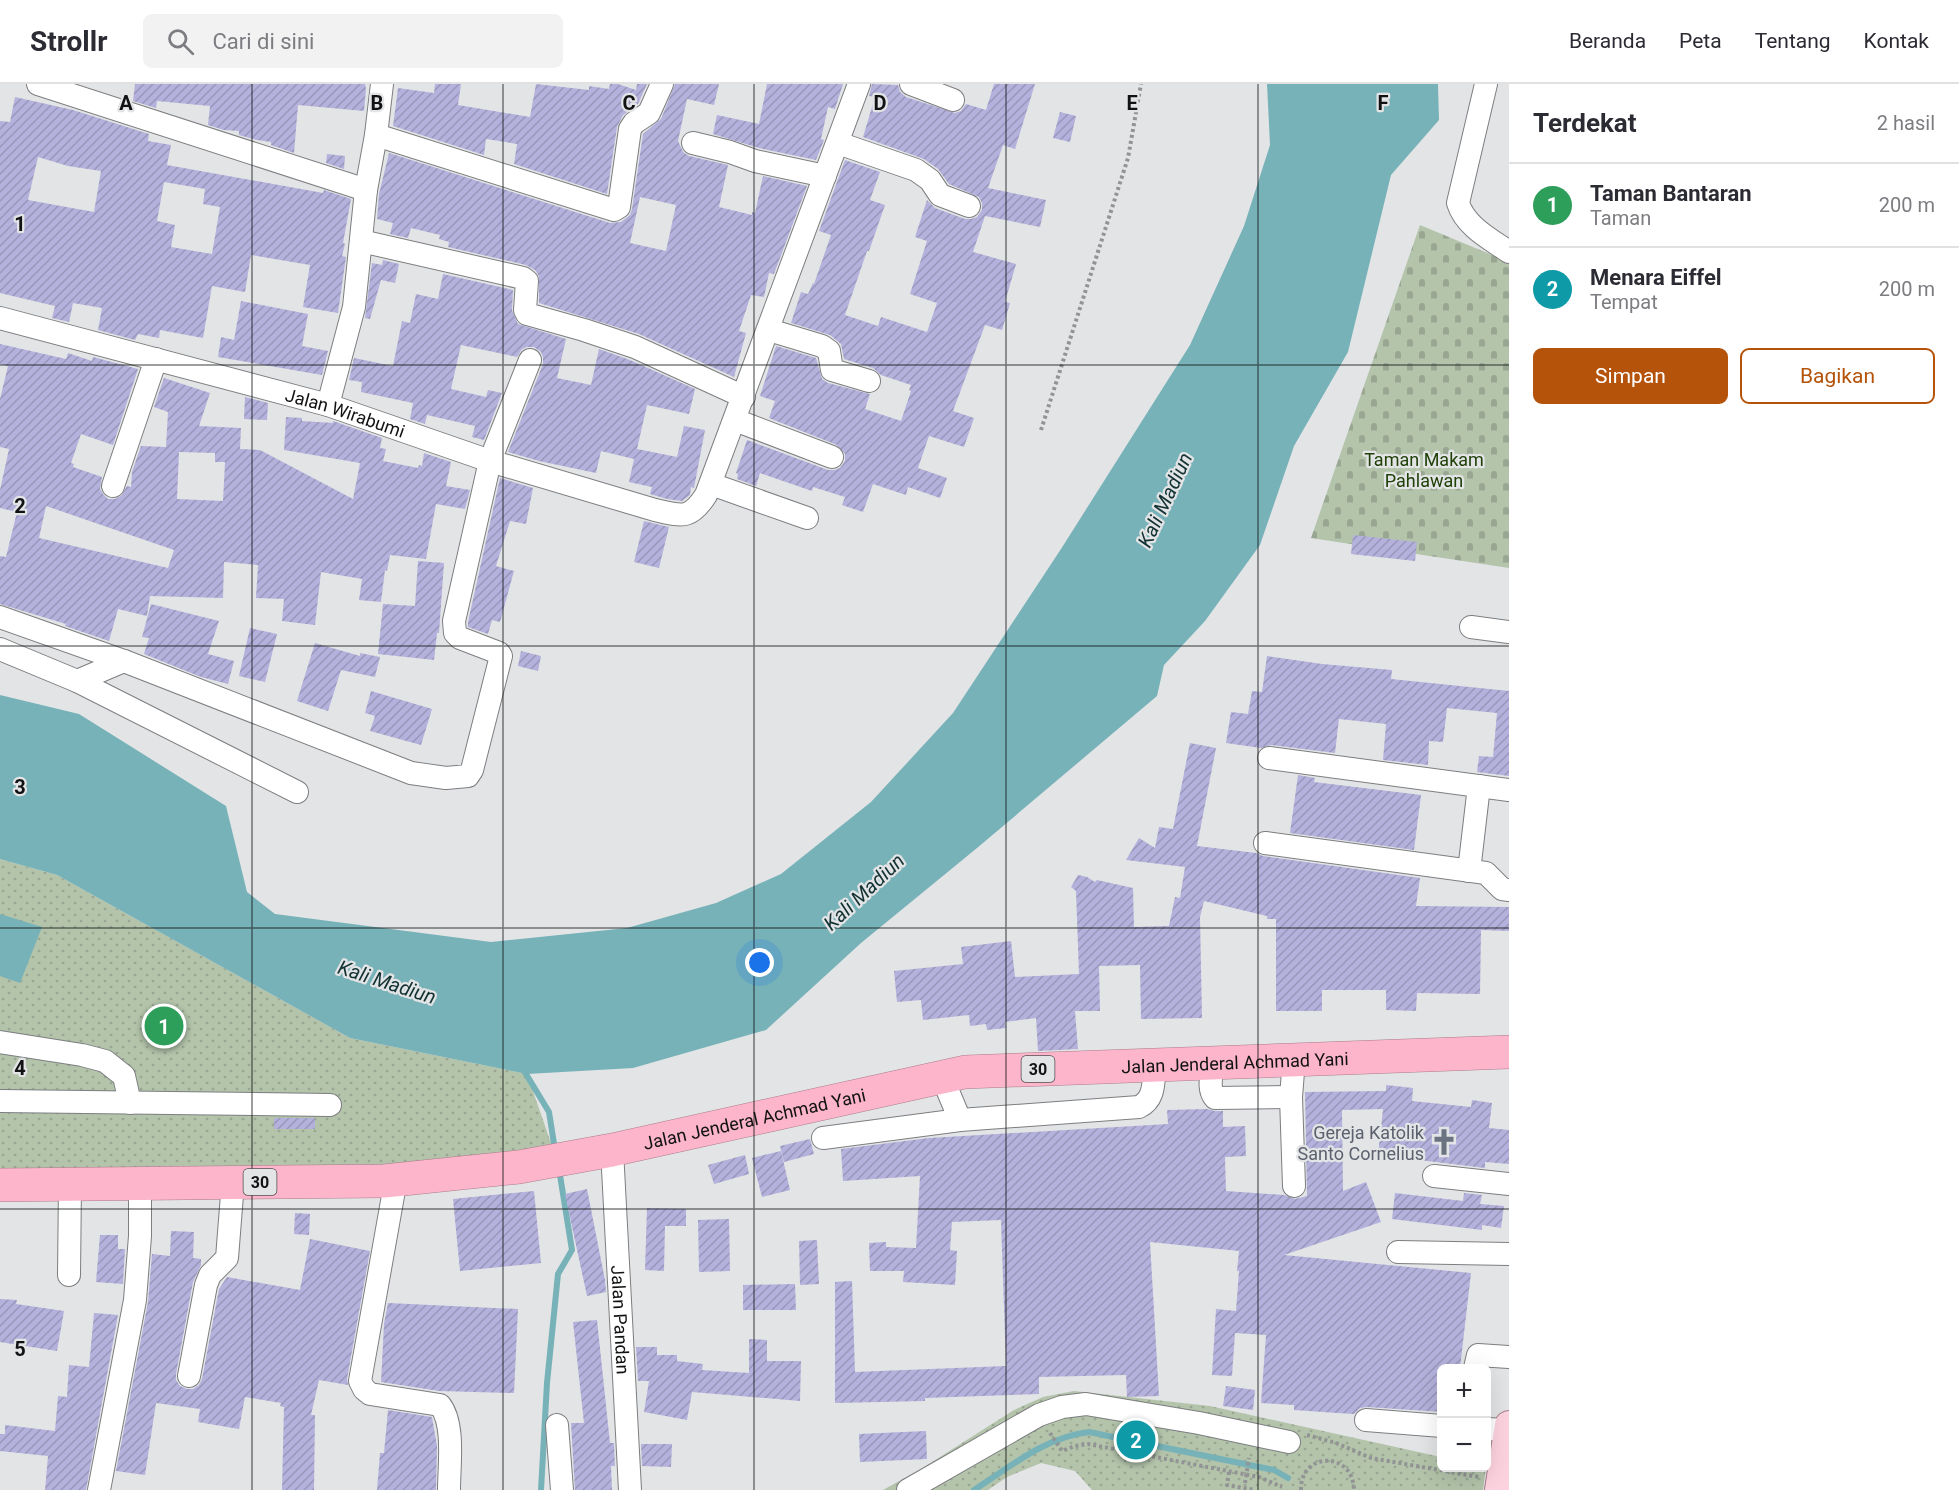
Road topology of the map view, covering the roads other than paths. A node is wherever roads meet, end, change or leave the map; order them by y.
1 (38, 84) edge
2 (382, 84) edge
3 (662, 84) edge
4 (859, 84) edge
5 (910, 84) edge
6 (1486, 84) edge
7 (952, 100) dead end
8 (376, 135) junction
9 (693, 143) dead end
10 (838, 143) junction
11 (825, 176) junction
12 (366, 190) junction
13 (969, 206) dead end
14 (361, 241) junction
15 (1509, 252) edge
16 (0, 318) edge
17 (769, 330) junction
18 (156, 359) junction
19 (530, 360) dead end
20 (869, 381) dead end
21 (744, 397) junction
22 (328, 405) junction
23 (735, 420) junction
24 (832, 457) dead end
25 (490, 461) junction
26 (711, 484) junction
27 (113, 486) dead end
28 (807, 518) dead end
29 (0, 617) edge
30 (1471, 627) dead end
31 (1509, 632) edge
32 (0, 649) edge
33 (124, 661) junction
34 (77, 681) junction
35 (1269, 758) dead end
36 (1479, 786) junction
37 (1509, 790) edge
38 (297, 792) dead end
39 (1265, 843) dead end
40 (1469, 871) junction
41 (1509, 890) edge
42 (0, 1042) edge
43 (1509, 1052) edge
44 (1294, 1059) junction
45 (1213, 1062) junction
46 (1155, 1064) junction
47 (942, 1077) junction
48 (1291, 1097) junction
49 (0, 1101) edge
50 (130, 1103) junction
51 (330, 1105) dead end
52 (960, 1120) junction
53 (823, 1138) dead end
54 (602, 1151) junction
55 (1434, 1176) dead end
56 (396, 1179) junction
57 (233, 1182) junction
58 (140, 1183) junction
59 (70, 1184) junction
60 (1509, 1184) edge
61 (0, 1185) edge
62 (1294, 1186) dead end
63 (1398, 1252) dead end
64 (1509, 1254) edge
65 (69, 1275) dead end
66 (1509, 1357) edge
67 (1476, 1364) edge
68 (189, 1376) dead end
69 (1366, 1420) dead end
70 (557, 1425) dead end
71 (1509, 1425) edge
72 (1437, 1426) edge
73 (1491, 1429) edge
74 (1509, 1430) edge
75 (1297, 1438) road end
76 (1503, 1484) edge
77 (99, 1490) edge
78 (449, 1490) edge
79 (562, 1490) edge
80 (630, 1490) edge
81 (908, 1490) edge

1 - 12 street
2 - 8 street
3 - 8 street
4 - 10 street
5 - 7 street
6 - 15 street
8 - 12 street
9 - 11 street
10 - 11 street
10 - 13 street
11 - 17 street
12 - 14 street
14 - 21 street
14 - 22 street
16 - 18 street, Jalan Wirabumi
17 - 20 street
17 - 21 street
18 - 22 street, Jalan Wirabumi
18 - 27 street
19 - 25 street
21 - 23 street
22 - 25 street, Jalan Wirabumi
23 - 24 street
23 - 26 street
25 - 26 street, Jalan Wirabumi
25 - 33 street
26 - 28 street
29 - 33 street
30 - 31 street
32 - 34 street
33 - 34 street
34 - 38 street
35 - 36 street
36 - 37 street
36 - 40 street
39 - 40 street
40 - 41 street
42 - 50 street
43 - 44 highway, Jalan Jenderal Achmad Yani / 30
44 - 45 highway, Jalan Jenderal Achmad Yani / 30
44 - 48 street
45 - 46 highway, Jalan Jenderal Achmad Yani / 30
45 - 48 street
46 - 47 highway, Jalan Jenderal Achmad Yani / 30
46 - 52 street
47 - 52 street
47 - 54 highway, Jalan Jenderal Achmad Yani / 30
48 - 62 street
49 - 50 street
50 - 51 street
52 - 53 street
54 - 56 highway, Jalan Jenderal Achmad Yani / 30
54 - 80 street, Jalan Pandan
55 - 60 street
56 - 57 highway, Jalan Jenderal Achmad Yani / 30
56 - 78 street
57 - 58 highway, Jalan Jenderal Achmad Yani / 30
57 - 68 street
58 - 59 highway, Jalan Jenderal Achmad Yani / 30
58 - 77 street
59 - 61 highway, Jalan Jenderal Achmad Yani / 30
59 - 65 street
63 - 64 street
66 - 67 street
69 - 72 street
70 - 79 street
71 - 74 main road
73 - 74 street
74 - 76 main road
75 - 81 street

